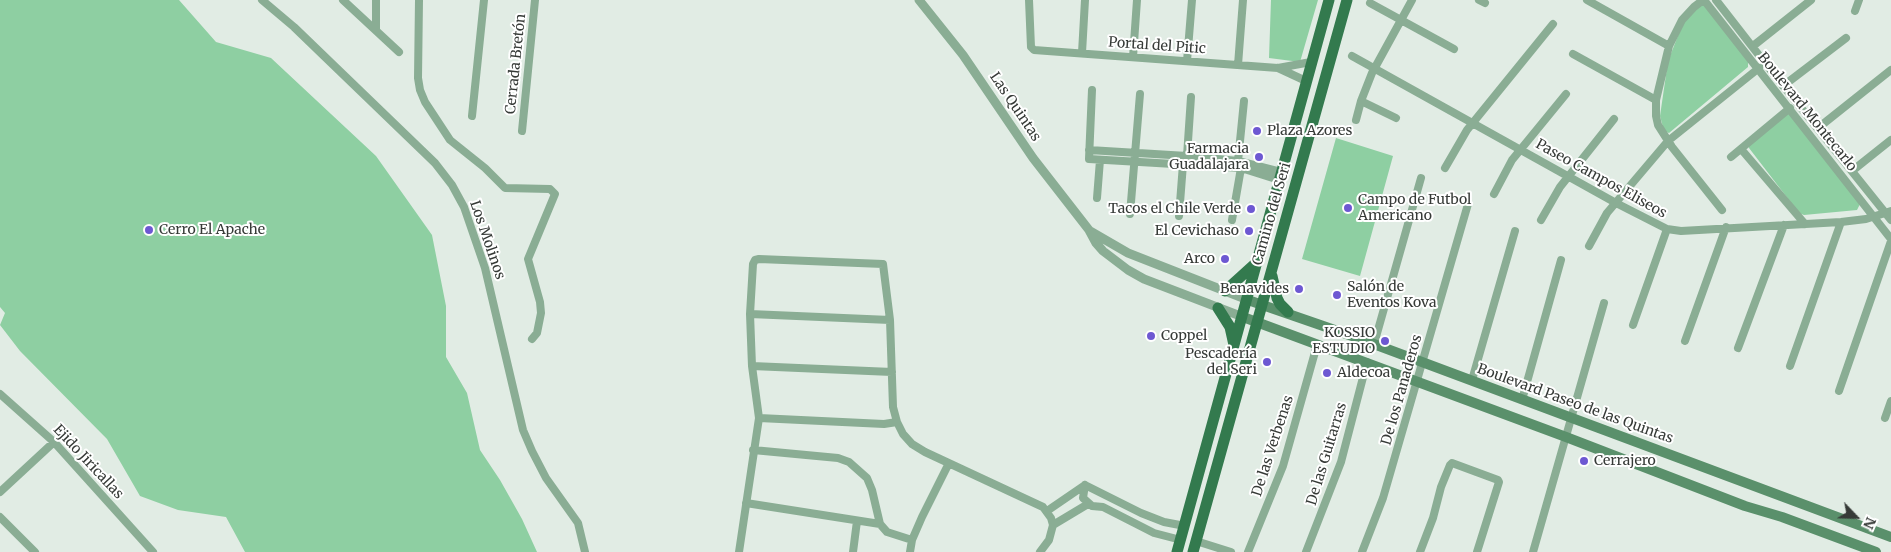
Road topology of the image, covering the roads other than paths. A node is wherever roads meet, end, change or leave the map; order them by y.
1 (262, 0) edge
2 (343, 0) edge
3 (376, 0) edge
4 (419, 0) edge
5 (484, 0) edge
6 (535, 0) edge
7 (919, 0) edge
8 (1029, 0) edge
9 (1085, 0) edge
10 (1138, 0) edge
11 (1192, 0) edge
12 (1243, 0) edge
13 (1329, 0) edge
14 (1347, 0) edge
15 (1412, 0) edge
16 (1587, 0) edge
17 (1703, 0) edge
18 (1716, 0) edge
19 (1811, 0) edge
20 (1859, 0) edge
21 (1370, 3) dead end
22 (1855, 11) dead end
23 (1402, 19) junction
24 (1553, 24) dead end
25 (376, 29) junction
26 (1846, 38) dead end
27 (1669, 46) junction
28 (1752, 46) junction
29 (1454, 49) dead end
30 (399, 52) dead end
31 (1082, 53) junction
32 (1573, 54) dead end
33 (1352, 56) dead end
34 (1133, 57) junction
35 (1187, 61) junction
36 (1311, 62) junction
37 (1765, 63) junction
38 (1238, 65) junction
39 (1278, 68) junction
40 (1374, 68) junction
41 (1757, 69) junction
42 (1891, 70) edge
43 (1306, 81) junction
44 (1783, 86) junction
45 (1092, 90) dead end
46 (1140, 94) dead end
47 (1566, 94) dead end
48 (1191, 98) dead end
49 (1656, 100) junction
50 (1244, 101) dead end
51 (1360, 101) junction
52 (1790, 108) junction
53 (472, 116) dead end
54 (1396, 118) dead end
55 (1614, 119) dead end
56 (1356, 120) dead end
57 (1474, 124) junction
58 (1818, 128) junction
59 (522, 131) dead end
60 (1891, 140) edge
61 (1668, 141) junction
62 (1741, 149) junction
63 (1089, 150) junction
64 (1522, 150) junction
65 (1187, 156) junction
66 (1136, 157) junction
67 (1731, 157) dead end
68 (1100, 160) junction
69 (1183, 164) junction
70 (1240, 164) junction
71 (1444, 168) dead end
72 (1852, 171) junction
73 (1280, 176) junction
74 (1570, 176) junction
75 (1421, 178) dead end
76 (1494, 194) dead end
77 (1096, 198) dead end
78 (1616, 203) junction
79 (1468, 204) dead end
80 (1722, 210) dead end
81 (1130, 214) dead end
82 (1889, 214) edge
83 (1179, 216) dead end
84 (1874, 217) junction
85 (1232, 220) dead end
86 (1541, 220) dead end
87 (1841, 222) junction
88 (1804, 224) junction
89 (1784, 225) junction
90 (1726, 227) junction
91 (1667, 229) junction
92 (1088, 230) junction
93 (1515, 231) dead end
94 (1891, 240) edge
95 (1589, 246) dead end
96 (1258, 260) junction
97 (1561, 260) dead end
98 (1271, 274) junction
99 (1225, 291) junction
100 (1248, 300) junction
101 (1604, 302) dead end
102 (1262, 305) junction
103 (1218, 308) junction
104 (1288, 312) junction
105 (750, 314) junction
106 (1243, 317) junction
107 (890, 320) junction
108 (1258, 322) junction
109 (1633, 325) dead end
110 (532, 338) dead end
111 (1685, 341) dead end
112 (1374, 344) junction
113 (1234, 345) junction
114 (1317, 345) junction
115 (1738, 348) dead end
116 (1367, 362) junction
117 (1423, 362) junction
118 (752, 366) junction
119 (1790, 366) dead end
120 (892, 372) junction
121 (1417, 380) junction
122 (1472, 380) junction
123 (1838, 391) dead end
124 (0, 394) edge
125 (1522, 400) junction
126 (1891, 401) edge
127 (759, 418) junction
128 (1572, 418) junction
129 (1885, 418) dead end
130 (897, 422) junction
131 (1566, 437) junction
132 (54, 442) junction
133 (753, 450) junction
134 (949, 463) junction
135 (1085, 485) junction
136 (0, 492) edge
137 (1108, 497) junction
138 (746, 503) junction
139 (1088, 504) junction
140 (1102, 507) junction
141 (1047, 511) junction
142 (1141, 513) junction
143 (0, 517) edge
144 (857, 521) junction
145 (880, 524) junction
146 (1053, 525) junction
147 (1136, 525) junction
148 (1185, 526) junction
149 (1891, 537) edge
150 (912, 540) junction
151 (1180, 540) junction
152 (1195, 547) edge
153 (35, 552) edge
154 (153, 552) edge
155 (585, 552) edge
156 (739, 552) edge
157 (853, 552) edge
158 (910, 552) edge
159 (1040, 552) edge
160 (1177, 552) edge
161 (1231, 552) edge
162 (1248, 552) edge
163 (1306, 552) edge
164 (1362, 552) edge
165 (1420, 552) edge
166 (1477, 552) edge
167 (1533, 552) edge
168 (1876, 552) edge

1 - 155 street, Los Molinos
2 - 25 street
3 - 25 street
4 - 110 street
5 - 53 street
6 - 59 street, Cerrada Bretón
7 - 92 street, Las Quintas
8 - 31 street, Portal del Pitic
9 - 31 street
10 - 34 street
11 - 35 street
12 - 38 street
13 - 36 main road, Camino del Seri
14 - 98 main road, Camino del Seri
15 - 23 street
16 - 27 street
17 - 27 street
17 - 41 street, Boulevard Montecarlo
18 - 28 street
19 - 28 street
20 - 22 street
21 - 23 street
23 - 29 street
23 - 40 street
24 - 57 street
25 - 30 street
26 - 44 street
27 - 49 street
28 - 37 street
31 - 34 street, Portal del Pitic
32 - 49 street
33 - 40 street, Paseo Campos Eliseos
34 - 35 street, Portal del Pitic
35 - 38 street, Portal del Pitic
36 - 39 street, Portal del Pitic
36 - 43 main road, Camino del Seri
37 - 41 street
37 - 44 street
38 - 39 street, Portal del Pitic
39 - 43 street, Portal del Pitic
40 - 51 street
40 - 57 street, Paseo Campos Eliseos
41 - 52 street, Boulevard Montecarlo
41 - 61 street
42 - 58 street
43 - 73 main road, Camino del Seri
44 - 58 street
45 - 63 street
46 - 66 street
47 - 64 street
48 - 65 street
49 - 61 street
50 - 70 street
51 - 54 street
51 - 56 street
52 - 62 street
52 - 84 street, Boulevard Montecarlo
55 - 74 street
57 - 64 street, Paseo Campos Eliseos
57 - 71 street
58 - 72 street
60 - 72 street
61 - 78 street
61 - 80 street
62 - 67 street
62 - 88 street
63 - 66 street
63 - 68 street
64 - 74 street, Paseo Campos Eliseos
64 - 76 street
65 - 66 street
65 - 69 street
65 - 70 street
66 - 68 street
66 - 69 street
66 - 81 street
68 - 77 street
69 - 70 street
69 - 83 street
70 - 73 street
70 - 85 street
72 - 82 street
73 - 96 main road, Camino del Seri
74 - 78 street, Paseo Campos Eliseos
74 - 86 street
75 - 112 street
78 - 91 street, Paseo Campos Eliseos
78 - 95 street
79 - 117 street, De los Panaderos
82 - 84 street, Paseo Campos Eliseos
84 - 87 street, Paseo Campos Eliseos
84 - 94 street, Boulevard Montecarlo
87 - 88 street, Paseo Campos Eliseos
87 - 119 street
88 - 89 street, Paseo Campos Eliseos
89 - 90 street, Paseo Campos Eliseos
89 - 115 street
90 - 91 street, Paseo Campos Eliseos
90 - 111 street
91 - 109 street
92 - 99 street, Las Quintas
92 - 103 street, Las Quintas
93 - 122 street
94 - 123 street
96 - 99 main road
96 - 100 main road, Camino del Seri
97 - 125 street
98 - 102 main road, Camino del Seri
98 - 104 main road
99 - 100 street, Las Quintas
100 - 102 main road, Boulevard Paseo de las Quintas
100 - 106 main road, Camino del Seri
101 - 128 street
102 - 104 main road, Boulevard Paseo de las Quintas
102 - 108 main road, Camino del Seri
103 - 106 street, Las Quintas
103 - 113 main road
104 - 112 main road, Boulevard Paseo de las Quintas
105 - 107 street
105 - 107 street
105 - 118 street
106 - 108 main road
106 - 113 main road, Camino del Seri
107 - 120 street
108 - 114 main road
108 - 152 main road, Camino del Seri
112 - 117 main road, Boulevard Paseo de las Quintas
113 - 148 main road, Camino del Seri
114 - 116 main road
114 - 162 street, De las Verbenas
116 - 121 main road
116 - 163 street, De las Guitarras
117 - 121 street, De los Panaderos
117 - 122 main road, Boulevard Paseo de las Quintas
118 - 120 street
118 - 127 street
120 - 130 street
121 - 131 main road
121 - 164 street, De los Panaderos
122 - 125 main road, Boulevard Paseo de las Quintas
124 - 132 street, Ejido Jiricallas
125 - 128 main road, Boulevard Paseo de las Quintas
126 - 129 street
127 - 130 street
127 - 133 street
128 - 131 street
128 - 149 main road, Boulevard Paseo de las Quintas
130 - 134 street
131 - 167 street
131 - 168 main road
132 - 136 street
132 - 154 street, Ejido Jiricallas
133 - 138 street
133 - 145 street
134 - 141 street
134 - 150 street
135 - 137 street
135 - 139 street
135 - 141 street
137 - 140 street
137 - 142 street
138 - 144 street
138 - 156 street
139 - 140 street
139 - 146 street
140 - 147 street
141 - 146 street
142 - 147 street
142 - 148 street
143 - 153 street
144 - 145 street
144 - 157 street
145 - 150 street
146 - 159 street
147 - 151 street
148 - 151 main road, Camino del Seri
150 - 158 street
151 - 160 main road, Camino del Seri
152 - 161 street
165 - 166 street

